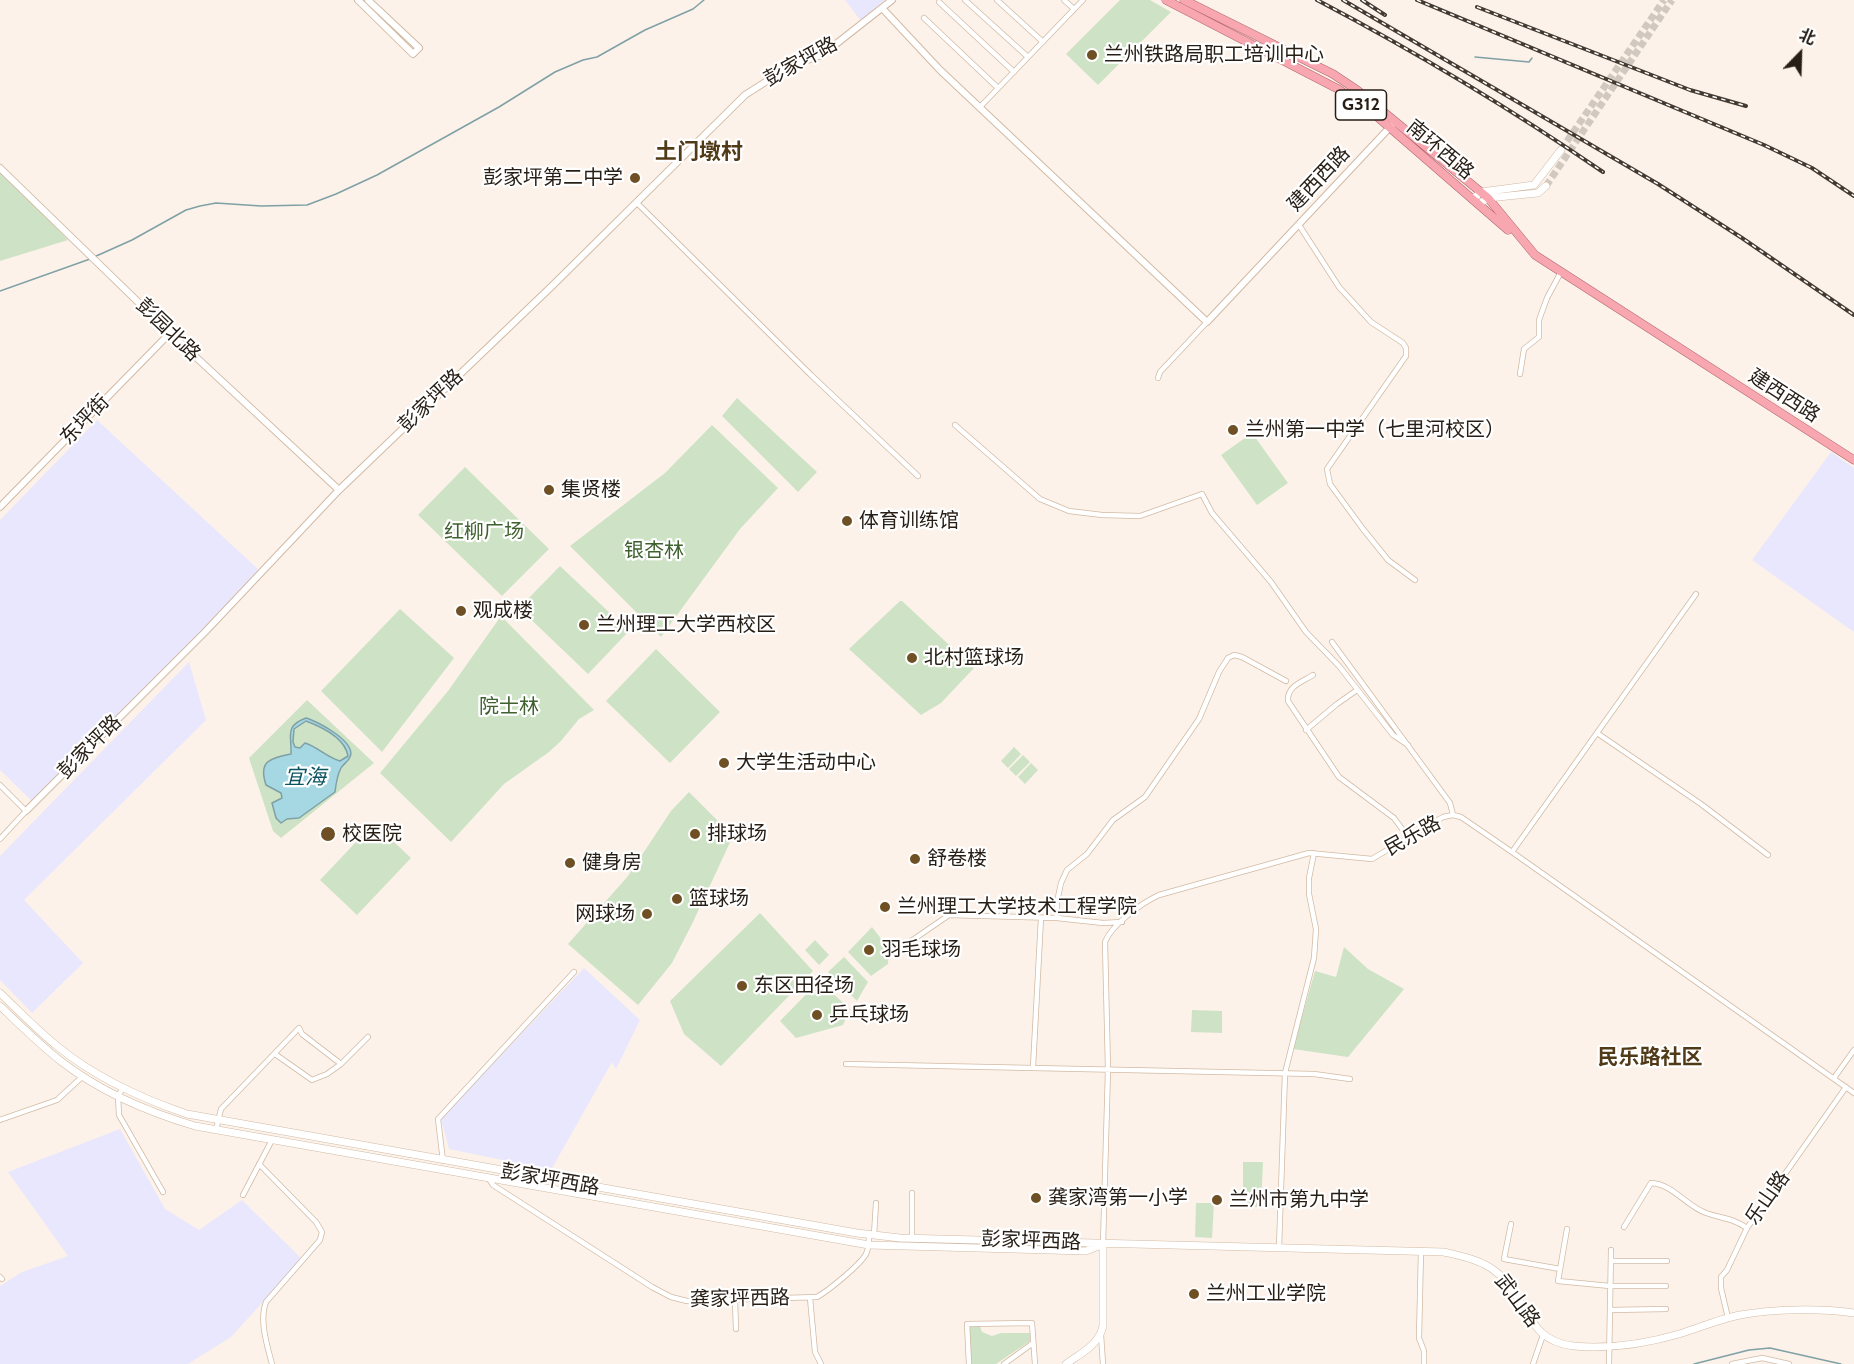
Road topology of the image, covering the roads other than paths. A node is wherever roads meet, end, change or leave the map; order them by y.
1 (358, 0) edge
2 (368, 0) edge
3 (892, 0) edge
4 (965, 0) edge
5 (997, 0) edge
6 (1064, 0) edge
7 (1083, 0) edge
8 (1166, 0) edge
9 (1184, 0) edge
10 (939, 2) dead end
11 (882, 8) junction
12 (1074, 9) junction
13 (924, 18) dead end
14 (1043, 42) junction
15 (1028, 57) junction
16 (1014, 72) junction
17 (998, 88) junction
18 (980, 107) junction
19 (1396, 120) junction
20 (1389, 129) junction
21 (1561, 150) tunnel mouth
22 (0, 168) edge
23 (1546, 186) tunnel mouth
24 (1481, 192) junction
25 (1488, 198) junction
26 (636, 202) junction
27 (1476, 202) junction
28 (1299, 225) junction
29 (1529, 249) junction
30 (1561, 272) junction
31 (1207, 322) junction
32 (170, 333) junction
33 (1520, 374) dead end
34 (1158, 378) dead end
35 (955, 425) dead end
36 (1854, 460) edge
37 (918, 476) dead end
38 (339, 490) junction
39 (0, 507) edge
40 (1415, 580) dead end
41 (1696, 594) dead end
42 (1332, 642) dead end
43 (1313, 675) dead end
44 (1286, 681) dead end
45 (1358, 690) junction
46 (1306, 730) junction
47 (1597, 733) junction
48 (1408, 745) junction
49 (0, 785) edge
50 (26, 812) junction
51 (1453, 815) junction
52 (1408, 837) junction
53 (0, 839) edge
54 (1512, 852) junction
55 (1314, 853) junction
56 (1768, 855) dead end
57 (1041, 918) junction
58 (1058, 918) junction
59 (1122, 922) junction
60 (902, 948) dead end
61 (574, 972) dead end
62 (0, 993) edge
63 (0, 1006) edge
64 (368, 1037) dead end
65 (1854, 1050) edge
66 (275, 1054) junction
67 (341, 1064) junction
68 (846, 1064) dead end
69 (1033, 1067) junction
70 (1108, 1070) junction
71 (1285, 1073) junction
72 (83, 1076) junction
73 (1834, 1078) junction
74 (1350, 1079) dead end
75 (1846, 1087) junction
76 (123, 1088) junction
77 (1854, 1093) edge
78 (118, 1096) junction
79 (0, 1120) edge
80 (218, 1121) junction
81 (216, 1130) junction
82 (272, 1140) junction
83 (443, 1161) junction
84 (259, 1164) junction
85 (489, 1179) junction
86 (163, 1192) dead end
87 (912, 1193) dead end
88 (243, 1195) dead end
89 (876, 1203) dead end
90 (1511, 1224) dead end
91 (1624, 1227) dead end
92 (1747, 1228) junction
93 (1568, 1229) dead end
94 (872, 1235) junction
95 (912, 1238) junction
96 (1103, 1244) junction
97 (869, 1245) junction
98 (1279, 1248) junction
99 (1421, 1250) junction
100 (1611, 1250) dead end
101 (1611, 1261) junction
102 (1667, 1261) dead end
103 (1560, 1269) junction
104 (1610, 1286) junction
105 (1666, 1286) dead end
106 (810, 1298) junction
107 (735, 1300) junction
108 (1610, 1310) junction
109 (1666, 1310) dead end
110 (1854, 1313) edge
111 (1728, 1318) junction
112 (736, 1329) dead end
113 (1101, 1335) junction
114 (1543, 1335) junction
115 (1034, 1343) junction
116 (1609, 1346) junction
117 (1754, 1361) edge
118 (272, 1364) edge
119 (821, 1364) edge
120 (969, 1364) edge
121 (1004, 1364) edge
122 (1035, 1364) edge
123 (1065, 1364) edge
124 (1103, 1364) edge
125 (1424, 1364) edge
126 (1533, 1364) edge
127 (1609, 1364) edge
128 (1732, 1364) edge
129 (1789, 1364) edge

1 - 2 street
3 - 11 street, 彭家坪路
4 - 15 street
5 - 14 street
6 - 12 street
7 - 12 street
8 - 20 highway, 南环西路 / G312
9 - 19 highway, 南环西路 / G312
10 - 16 street
11 - 18 street
11 - 26 street, 彭家坪路
12 - 14 street
13 - 17 street
14 - 15 street
15 - 16 street
16 - 17 street
17 - 18 street
18 - 31 street
19 - 20 street, 建西西路
19 - 24 highway, 建西西路 / G312
20 - 27 highway, 南环西路 / G312
20 - 28 street, 建西西路
21 - 24 main road
22 - 32 street, 彭园北路
23 - 25 main road
24 - 25 highway, 建西西路 / G312
24 - 27 main road
25 - 27 main road
25 - 29 highway, 建西西路 / G312
26 - 37 street
26 - 38 street, 彭家坪路
27 - 29 highway, 南环西路 / G312
28 - 31 street, 建西西路
28 - 40 street
29 - 30 highway, 建西西路 / G312
30 - 33 street
30 - 36 highway, 建西西路 / G312
31 - 34 street
32 - 38 street, 彭园北路
32 - 39 street, 东坪街
35 - 45 street
38 - 50 street, 彭家坪路
41 - 47 street
42 - 48 street
43 - 46 street
44 - 58 street
45 - 46 street
45 - 48 street
46 - 52 street
47 - 54 street
47 - 56 street
48 - 51 street
49 - 50 street
50 - 53 street, 彭家坪路
51 - 52 street, 民乐路
51 - 54 street, 民乐路
52 - 55 street, 民乐路
54 - 73 street, 民乐路
55 - 59 street, 民乐路
55 - 71 street
57 - 58 street
57 - 60 street
57 - 69 street
58 - 59 street
59 - 70 street, 民乐路
61 - 83 street
62 - 76 main road, 彭家坪西路
63 - 72 main road, 彭家坪西路
64 - 67 street
65 - 73 street
66 - 67 street
66 - 67 street
66 - 80 street
68 - 69 street
69 - 70 street
70 - 71 street
70 - 96 street, 民乐路
71 - 74 street
71 - 98 street
72 - 78 main road, 彭家坪西路
72 - 79 street
73 - 75 street, 民乐路
75 - 77 street, 民乐路
75 - 92 street, 乐山路
76 - 78 street
76 - 80 main road, 彭家坪西路
78 - 81 main road, 彭家坪西路
78 - 86 street
80 - 81 street
80 - 83 main road, 彭家坪西路
81 - 82 main road, 彭家坪西路
82 - 84 street
82 - 85 main road, 彭家坪西路
83 - 94 main road, 彭家坪西路
84 - 88 street
84 - 118 street
85 - 97 main road, 彭家坪西路
85 - 107 street, 龚家坪西路
87 - 95 street
89 - 94 street
90 - 103 street
91 - 92 street
92 - 111 street, 乐山路
93 - 103 street
94 - 95 main road, 彭家坪西路
94 - 97 street
95 - 96 main road, 彭家坪西路
96 - 97 main road, 彭家坪西路
96 - 98 main road, 武山路
96 - 113 main road
97 - 106 street, 龚家坪西路
98 - 99 main road, 武山路
99 - 114 main road, 武山路
99 - 125 street
100 - 101 street
101 - 102 street
101 - 104 street
103 - 104 street
104 - 105 street
104 - 108 street
106 - 107 street, 龚家坪西路
106 - 119 street, 龚家坪西路
107 - 112 street
108 - 109 street
108 - 116 street
110 - 111 main road, 武山路
111 - 116 main road, 武山路
113 - 123 main road
113 - 124 street
114 - 116 main road, 武山路
114 - 126 street
115 - 120 street
115 - 121 street
115 - 122 street
116 - 127 street
117 - 128 street
117 - 129 street

